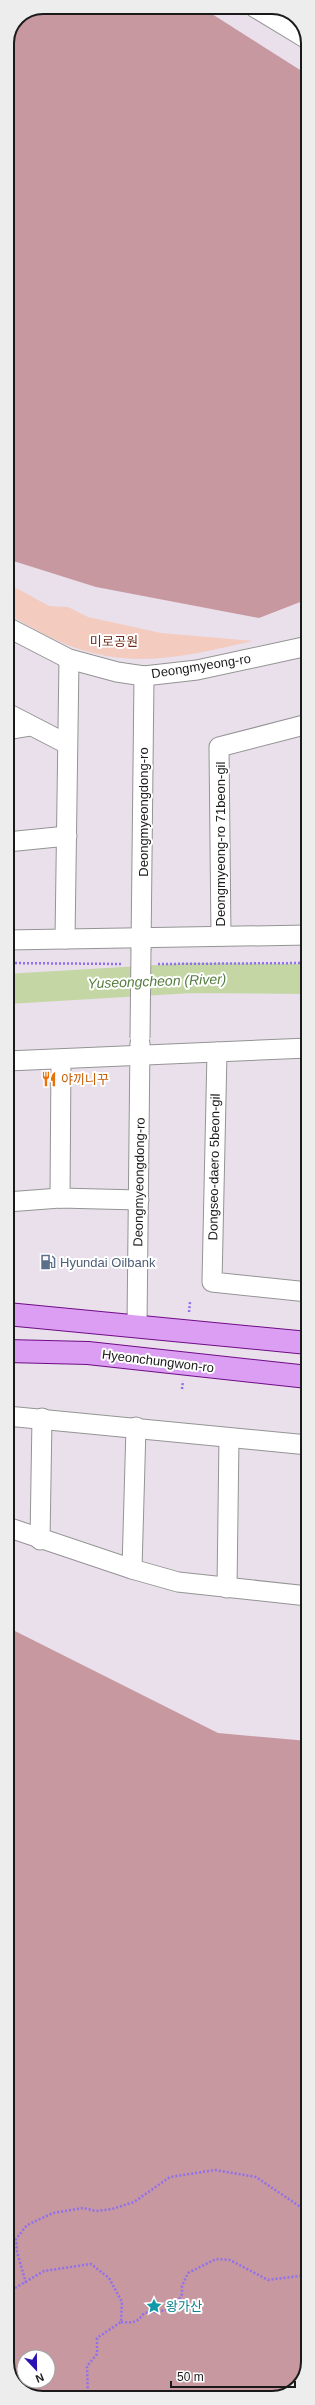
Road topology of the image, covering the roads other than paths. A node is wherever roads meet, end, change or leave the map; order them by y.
1 (266, 14) edge
2 (299, 34) edge
3 (14, 631) edge
4 (301, 648) edge
5 (69, 659) junction
6 (144, 676) junction
7 (14, 717) edge
8 (31, 726) junction
9 (301, 726) edge
10 (14, 729) edge
11 (67, 744) junction
12 (66, 836) junction
13 (14, 841) edge
14 (301, 935) edge
15 (221, 936) junction
16 (65, 939) junction
17 (14, 940) edge
18 (142, 943) junction
19 (141, 1047) junction
20 (301, 1048) edge
21 (217, 1052) junction
22 (61, 1059) junction
23 (14, 1061) edge
24 (60, 1198) junction
25 (139, 1200) junction
26 (14, 1201) edge
27 (301, 1291) edge
28 (14, 1315) edge
29 (137, 1326) junction
30 (301, 1342) edge
31 (14, 1351) edge
32 (301, 1376) edge
33 (14, 1416) edge
34 (42, 1418) junction
35 (136, 1427) junction
36 (229, 1438) junction
37 (301, 1444) edge
38 (14, 1530) edge
39 (40, 1540) junction
40 (132, 1569) junction
41 (227, 1588) junction
42 (301, 1595) edge

1 - 2 street
3 - 5 street, Deongmyeong-ro
4 - 6 street, Deongmyeong-ro
5 - 6 street, Deongmyeong-ro
5 - 11 street
6 - 18 street, Deongmyeongdong-ro
7 - 8 street
8 - 10 street
8 - 11 street
9 - 15 street, Deongmyeong-ro 71beon-gil
11 - 12 street
12 - 13 street
12 - 16 street
14 - 15 street, Deongmyeong-ro 71beon-gil
15 - 18 street, Deongmyeong-ro 71beon-gil
16 - 17 street, Deongmyeong-ro 71beon-gil
16 - 18 street, Deongmyeong-ro 71beon-gil
18 - 19 street, Deongmyeongdong-ro, bridge
19 - 21 street
19 - 22 street
19 - 25 street, Deongmyeongdong-ro
20 - 21 street
21 - 27 street, Dongseo-daero 5beon-gil
22 - 23 street
22 - 24 street
24 - 25 street
24 - 26 street
25 - 29 street, Deongmyeongdong-ro
28 - 29 main road
29 - 30 main road
31 - 32 main road, Hyeonchungwon-ro
33 - 34 street
34 - 35 street
34 - 39 street
35 - 36 street
35 - 40 street
36 - 37 street
36 - 41 street
38 - 39 street
39 - 40 street
40 - 41 street
41 - 42 street

